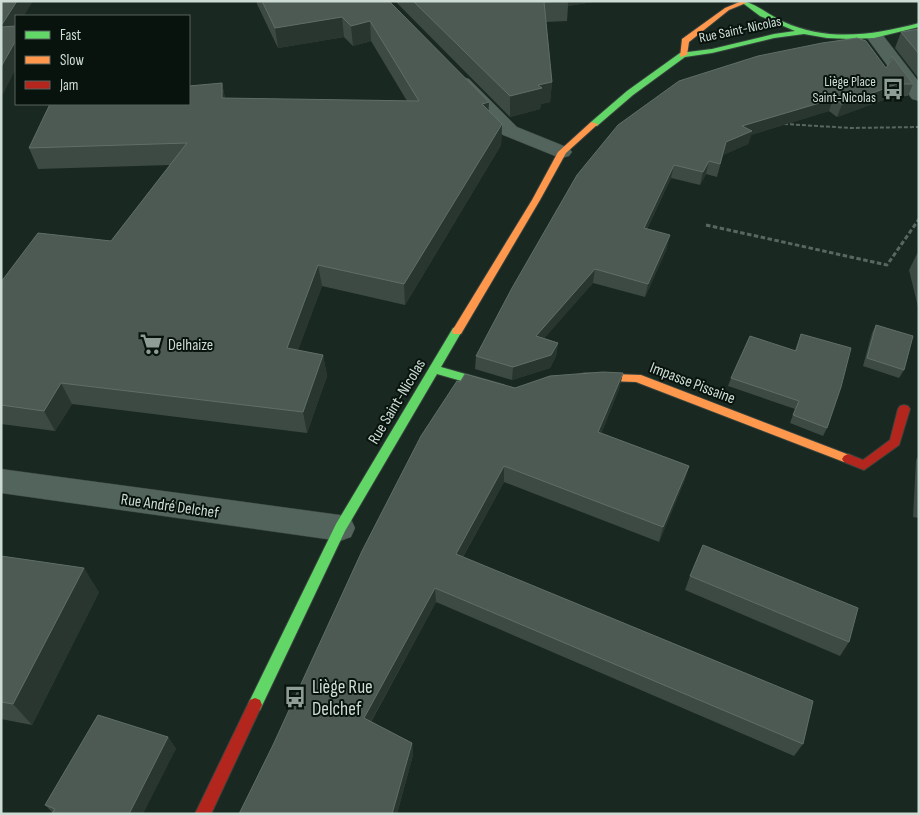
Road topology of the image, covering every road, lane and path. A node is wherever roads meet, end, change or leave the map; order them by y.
1 (743, 2) edge
2 (919, 25) edge
3 (803, 32) junction
4 (876, 38) junction
5 (683, 55) junction
6 (449, 70) edge
7 (919, 95) edge
8 (784, 124) edge
9 (919, 126) edge
10 (562, 152) junction
11 (919, 219) edge
12 (706, 225) dead end
13 (434, 368) junction
14 (573, 378) edge
15 (513, 392) edge
16 (904, 409) dead end
17 (1, 481) edge
18 (340, 528) junction
19 (203, 814) edge

1 - 3 street
1 - 5 street, Rue Saint-Nicolas
2 - 4 street
3 - 4 street
3 - 5 street, Rue Saint-Nicolas
4 - 7 street
5 - 10 street, Rue Saint-Nicolas
6 - 10 street
8 - 9 path
10 - 13 street, Rue Saint-Nicolas
11 - 12 path
13 - 15 street
13 - 18 street, Rue Saint-Nicolas
14 - 16 street, Impasse Pissaine
17 - 18 street, Rue André Delchef
18 - 19 street, Rue Saint-Nicolas

